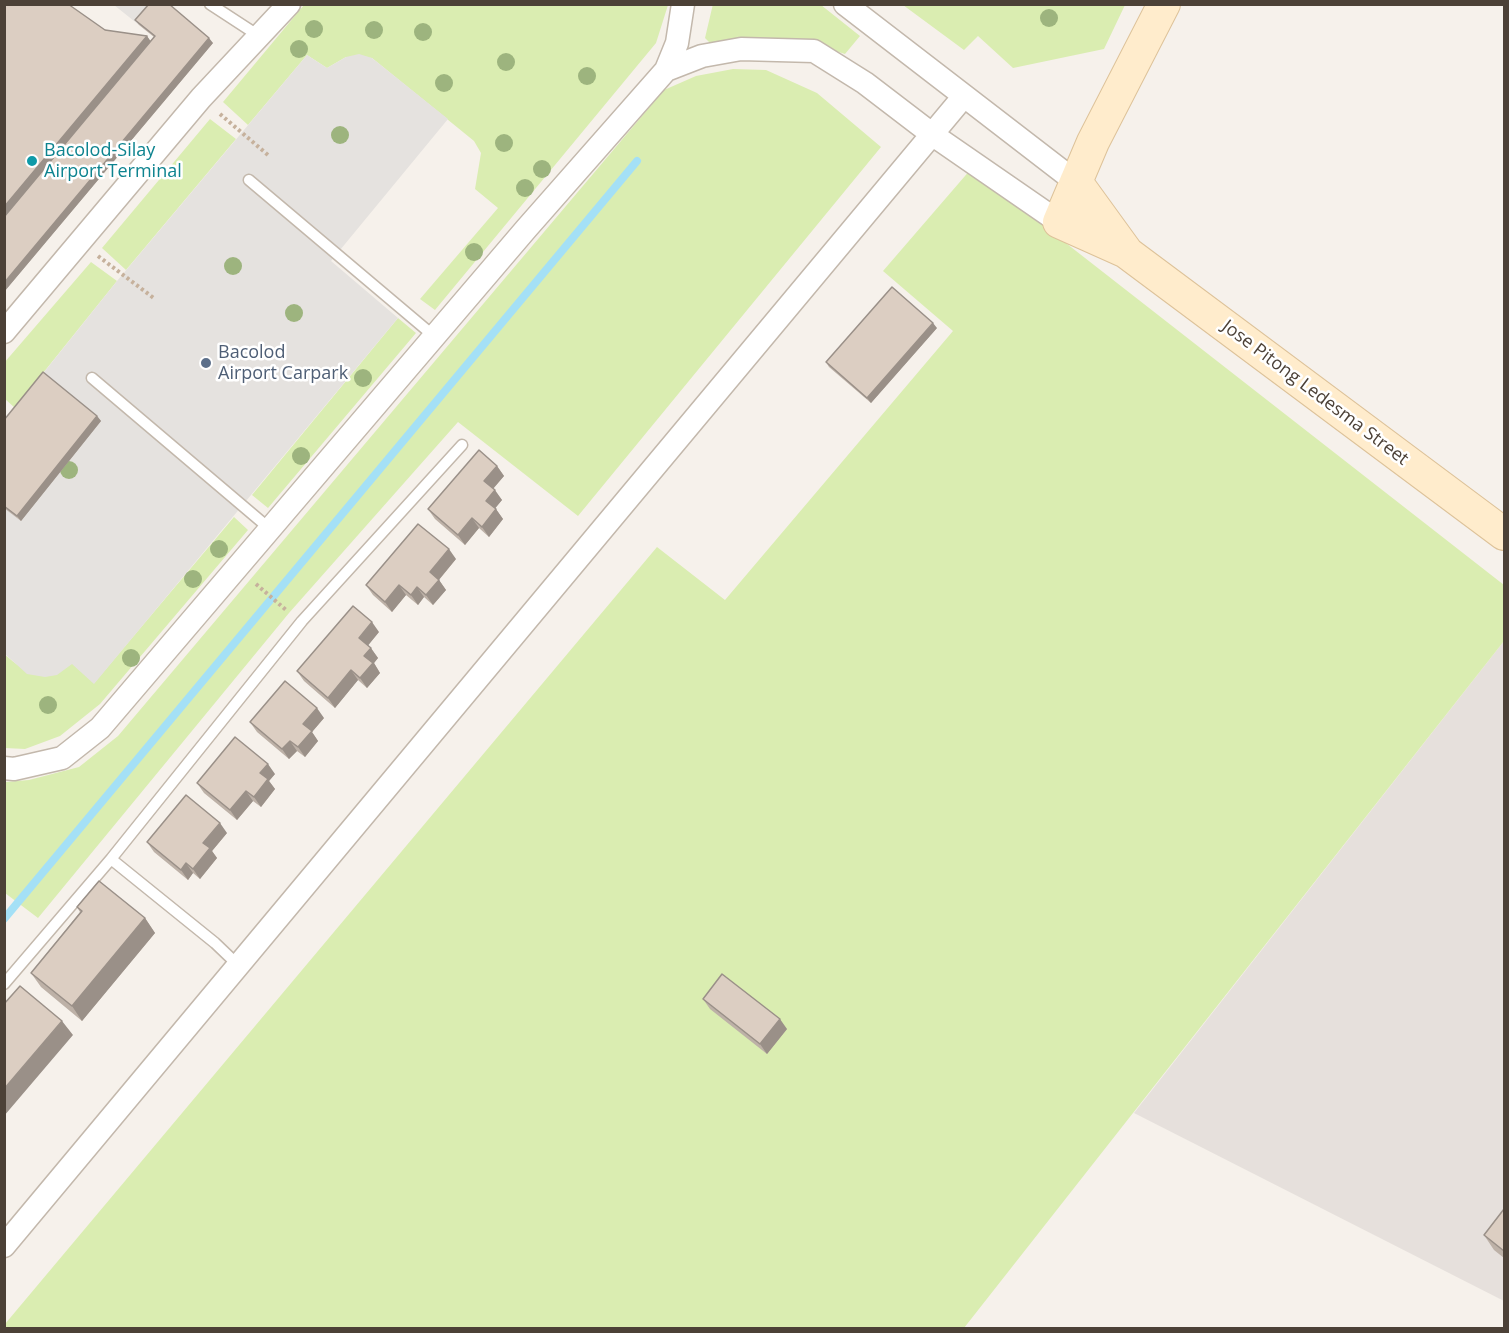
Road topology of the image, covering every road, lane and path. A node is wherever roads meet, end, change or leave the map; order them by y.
1 (210, 4) edge
2 (289, 4) edge
3 (683, 4) edge
4 (1164, 4) edge
5 (854, 7) edge
6 (259, 36) junction
7 (666, 70) junction
8 (964, 96) junction
9 (201, 98) junction
10 (933, 135) junction
11 (268, 155) dead end
12 (249, 180) dead end
13 (1076, 182) junction
14 (1059, 222) junction
15 (81, 243) junction
16 (1126, 252) junction
17 (155, 299) dead end
18 (4, 332) edge
19 (435, 337) junction
20 (92, 378) dead end
21 (462, 445) dead end
22 (270, 529) junction
23 (1504, 534) edge
24 (236, 567) junction
25 (302, 621) junction
26 (4, 768) edge
27 (111, 860) junction
28 (240, 967) junction
29 (4, 984) edge
30 (4, 1246) edge

1 - 6 lane
2 - 6 street
3 - 7 street
4 - 13 main road
5 - 8 street
6 - 9 street
7 - 10 street
7 - 19 street
8 - 10 street
8 - 13 street
9 - 11 path
9 - 15 street
10 - 14 street
10 - 28 street
12 - 19 lane
13 - 14 main road
13 - 16 main road
14 - 16 main road
15 - 17 path
15 - 18 street
16 - 23 main road, Jose Pitong Ledesma Street
19 - 22 street
20 - 22 lane
21 - 25 lane
22 - 24 street
24 - 25 path
24 - 26 street
25 - 27 lane
27 - 28 lane
27 - 29 lane
28 - 30 street

